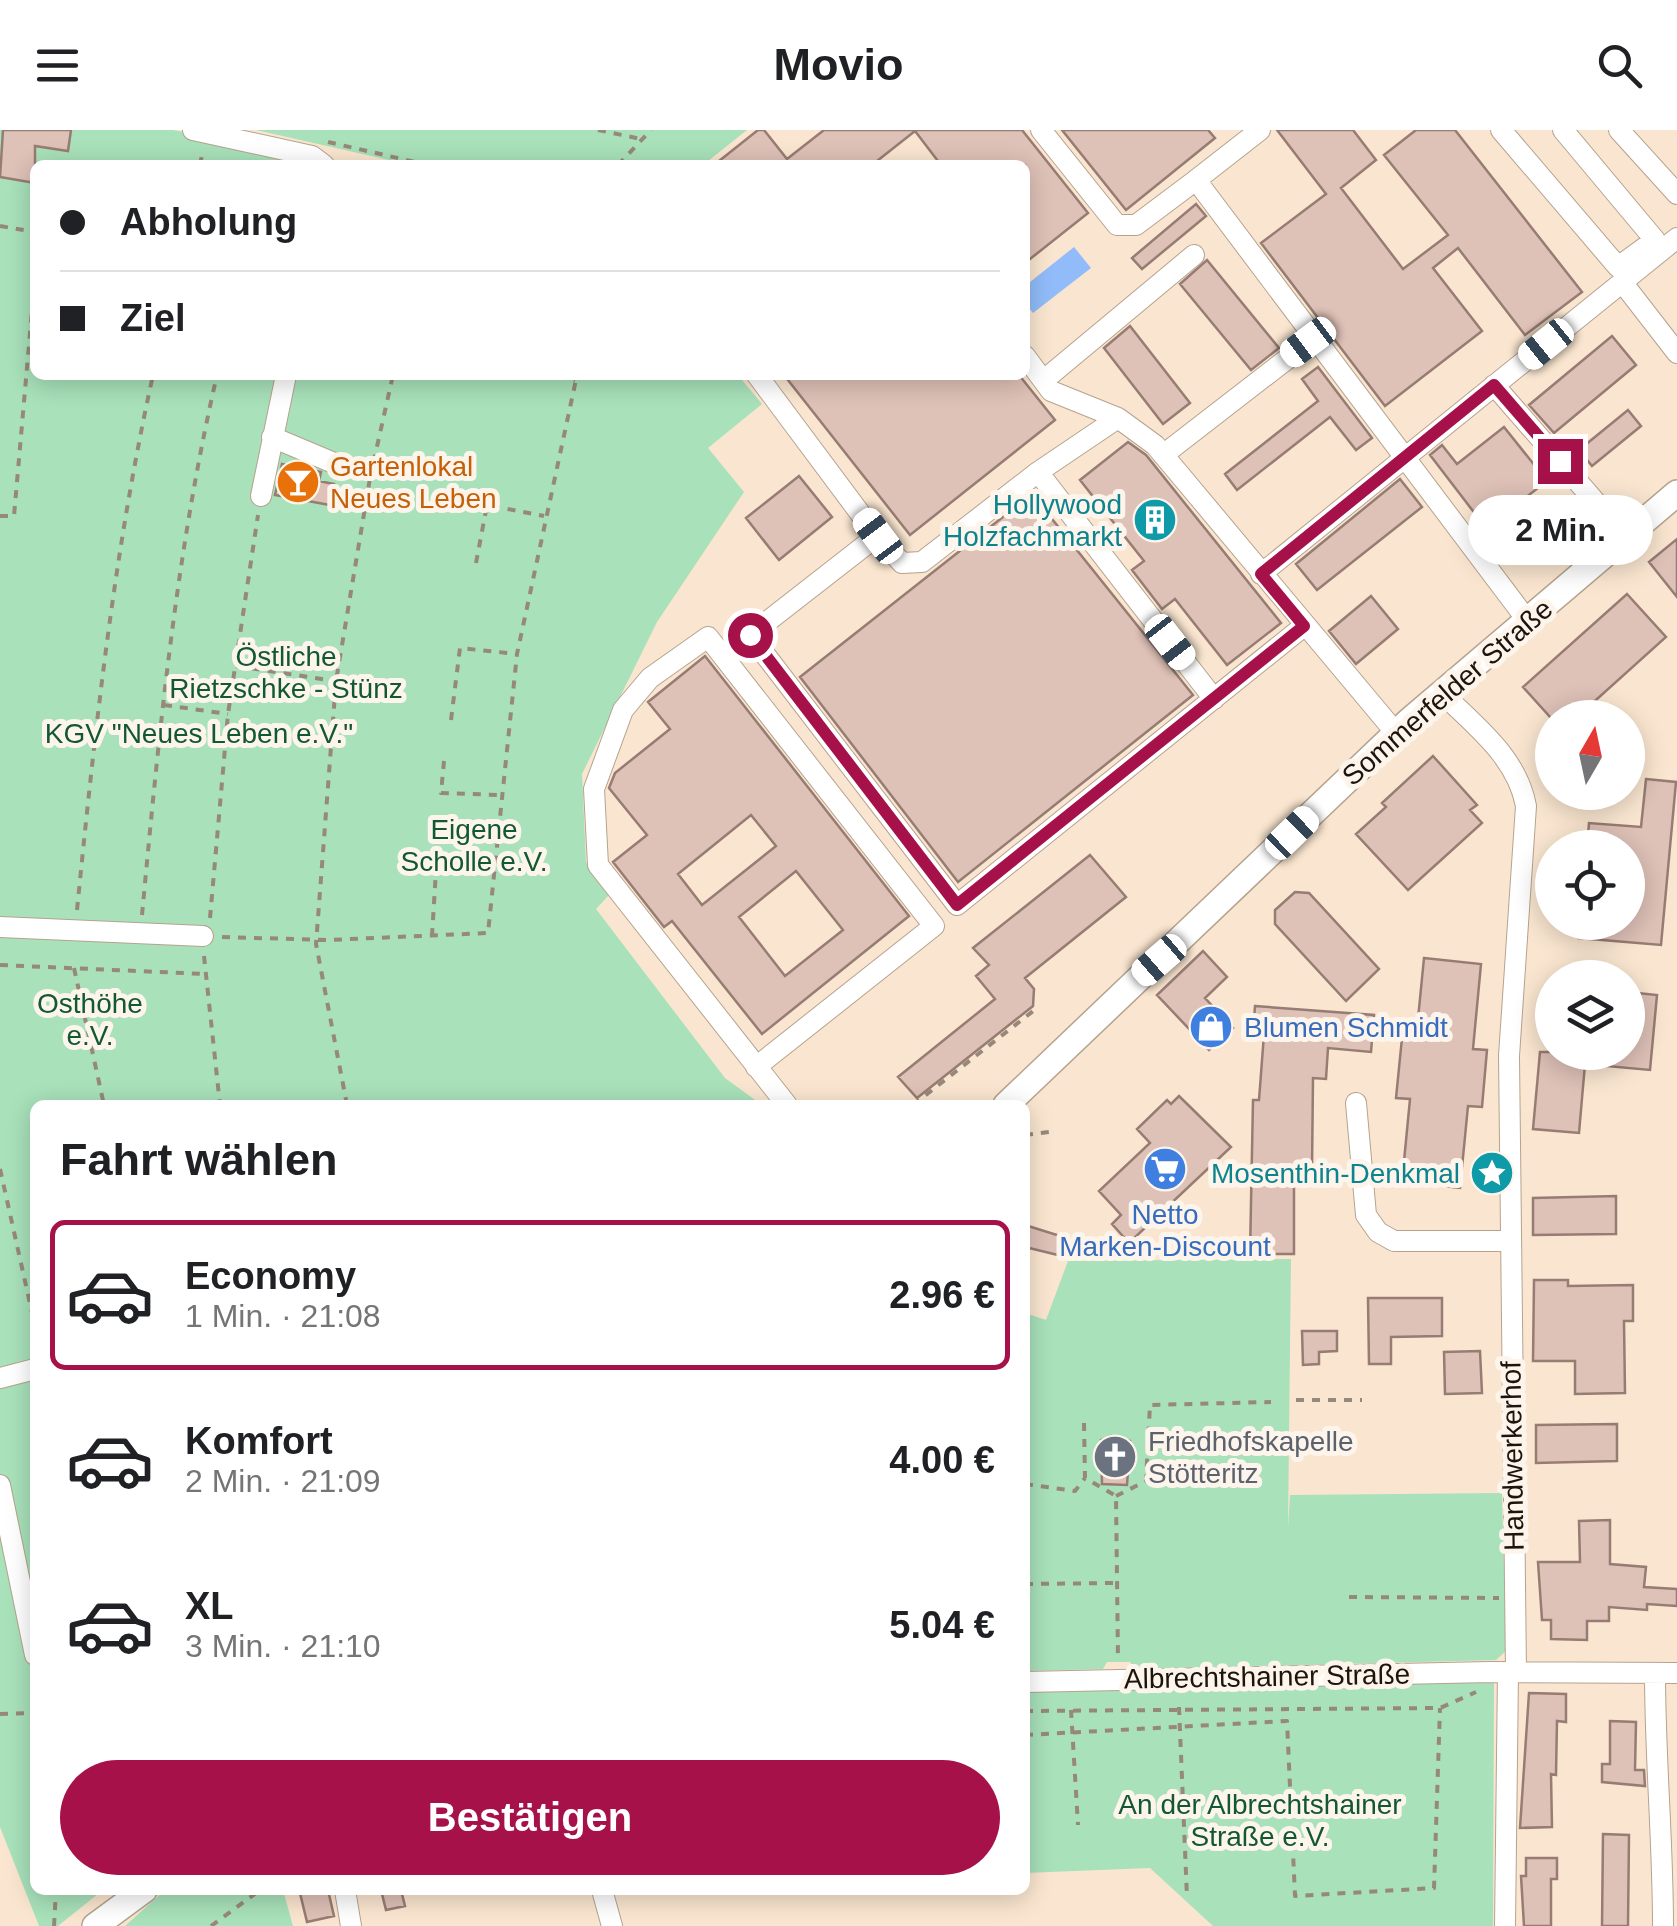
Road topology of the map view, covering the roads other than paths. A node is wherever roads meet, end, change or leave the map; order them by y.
1 (193, 130) edge
2 (1041, 130) edge
3 (1501, 130) edge
4 (1563, 130) edge
5 (1619, 130) edge
6 (1252, 132) edge
7 (319, 154) edge
8 (1196, 180) junction
9 (1673, 181) edge
10 (1677, 238) edge
11 (1194, 255) dead end
12 (1622, 282) junction
13 (1314, 339) junction
14 (1677, 353) edge
15 (1030, 362) edge
16 (285, 380) edge
17 (761, 380) edge
18 (1044, 380) junction
19 (1494, 385) junction
20 (1118, 418) junction
21 (272, 437) junction
22 (1163, 455) junction
23 (1402, 459) junction
24 (340, 466) road end
25 (1038, 472) junction
26 (1677, 493) edge
27 (261, 496) road end
28 (878, 536) junction
29 (1626, 536) junction
30 (1261, 574) junction
31 (1527, 620) junction
32 (1304, 626) junction
33 (1442, 693) junction
34 (1214, 699) junction
35 (1396, 733) junction
36 (0, 927) edge
37 (206, 928) road end
38 (756, 1067) junction
39 (782, 1100) edge
40 (1011, 1100) edge
41 (1356, 1103) dead end
42 (1509, 1241) junction
43 (30, 1370) edge
44 (0, 1378) edge
45 (0, 1485) edge
46 (30, 1632) edge
47 (1505, 1672) junction
48 (1666, 1673) edge
49 (1030, 1682) edge
50 (134, 1895) edge
51 (345, 1895) edge
52 (603, 1895) edge
53 (95, 1926) edge
54 (351, 1926) edge
55 (612, 1926) edge
56 (1505, 1926) edge
57 (1663, 1926) edge

1 - 7 street
2 - 8 street
3 - 4 street
5 - 9 street
6 - 8 street
8 - 13 street
10 - 12 street
11 - 18 street
12 - 14 street
12 - 19 street
13 - 22 street
13 - 23 street
15 - 18 street
16 - 21 street
17 - 28 street
18 - 20 street
19 - 23 street
19 - 29 street
20 - 22 street
20 - 25 street
21 - 24 street
21 - 27 street
22 - 30 street
23 - 30 street
23 - 31 street
25 - 28 street
25 - 34 street
26 - 29 main road, Sommerfelder Straße
28 - 34 street
29 - 31 main road, Sommerfelder Straße
30 - 32 street
31 - 33 main road, Sommerfelder Straße
32 - 34 street
32 - 35 street
33 - 35 main road, Sommerfelder Straße
33 - 42 street, Handwerkerhof
35 - 40 main road, Sommerfelder Straße
36 - 37 street
38 - 38 street
38 - 39 street
41 - 42 street
42 - 47 street, Handwerkerhof
43 - 44 street
45 - 46 street
47 - 48 street, Albrechtshainer Straße
47 - 49 street, Albrechtshainer Straße
47 - 56 street
48 - 57 street
50 - 53 main road
51 - 54 street
52 - 55 street

